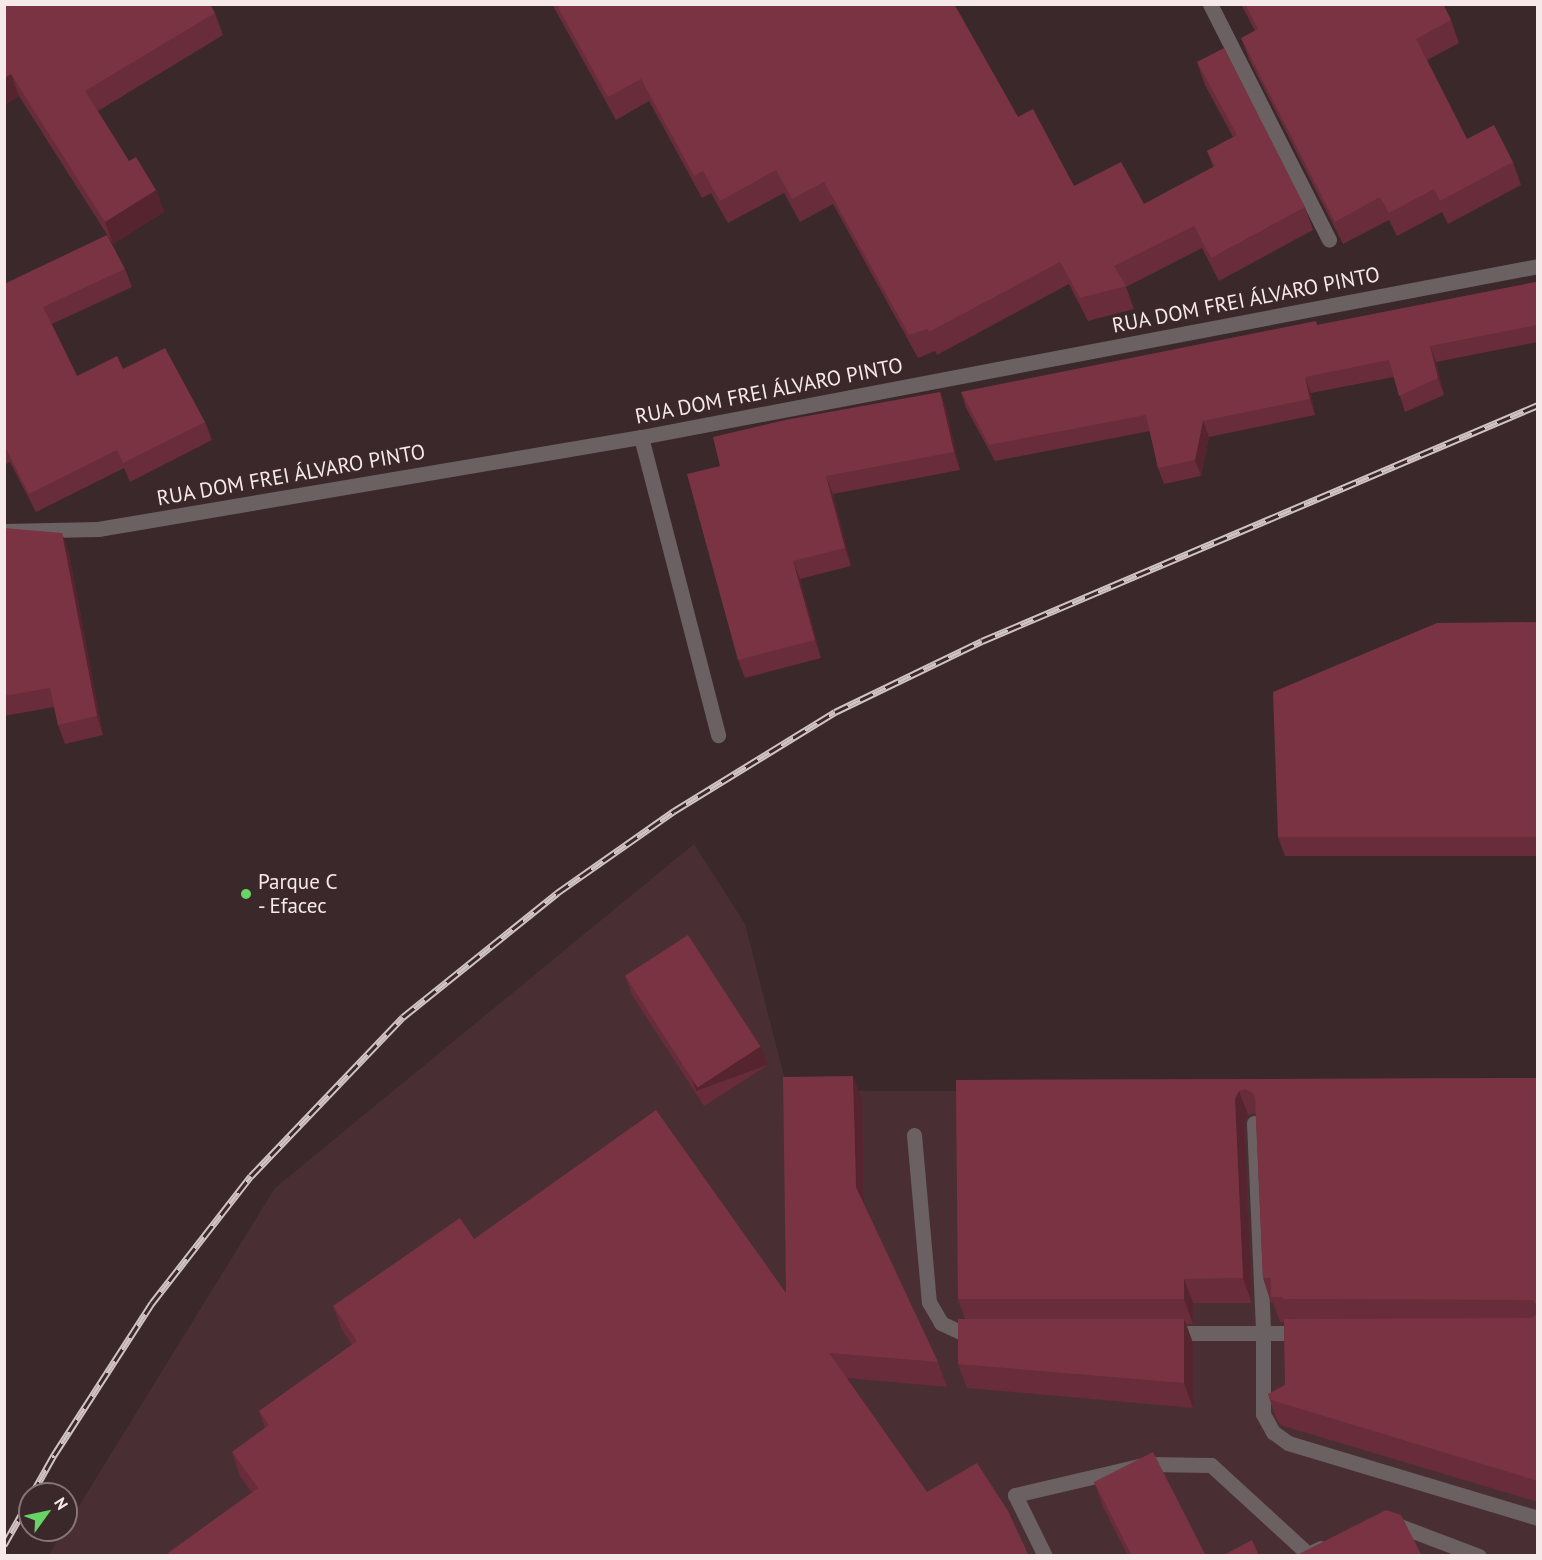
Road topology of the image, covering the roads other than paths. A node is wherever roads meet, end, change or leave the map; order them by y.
1 (1210, 4) edge
2 (1329, 240) edge
3 (1538, 266) edge
4 (640, 436) junction
5 (4, 531) edge
6 (718, 735) dead end
7 (1254, 1123) edge
8 (914, 1135) dead end
9 (1263, 1333) junction
10 (1323, 1333) edge
11 (988, 1334) edge
12 (1156, 1334) edge
13 (1538, 1518) edge
14 (1372, 1524) edge
15 (1340, 1539) edge
16 (1045, 1556) edge
17 (1479, 1556) edge

1 - 2 street
3 - 4 street, RUA DOM FREI ÁLVARO PINTO
4 - 5 street, RUA DOM FREI ÁLVARO PINTO
4 - 6 street
7 - 9 street
8 - 11 street
9 - 10 street
9 - 12 street
9 - 13 street
14 - 17 street
15 - 16 street

